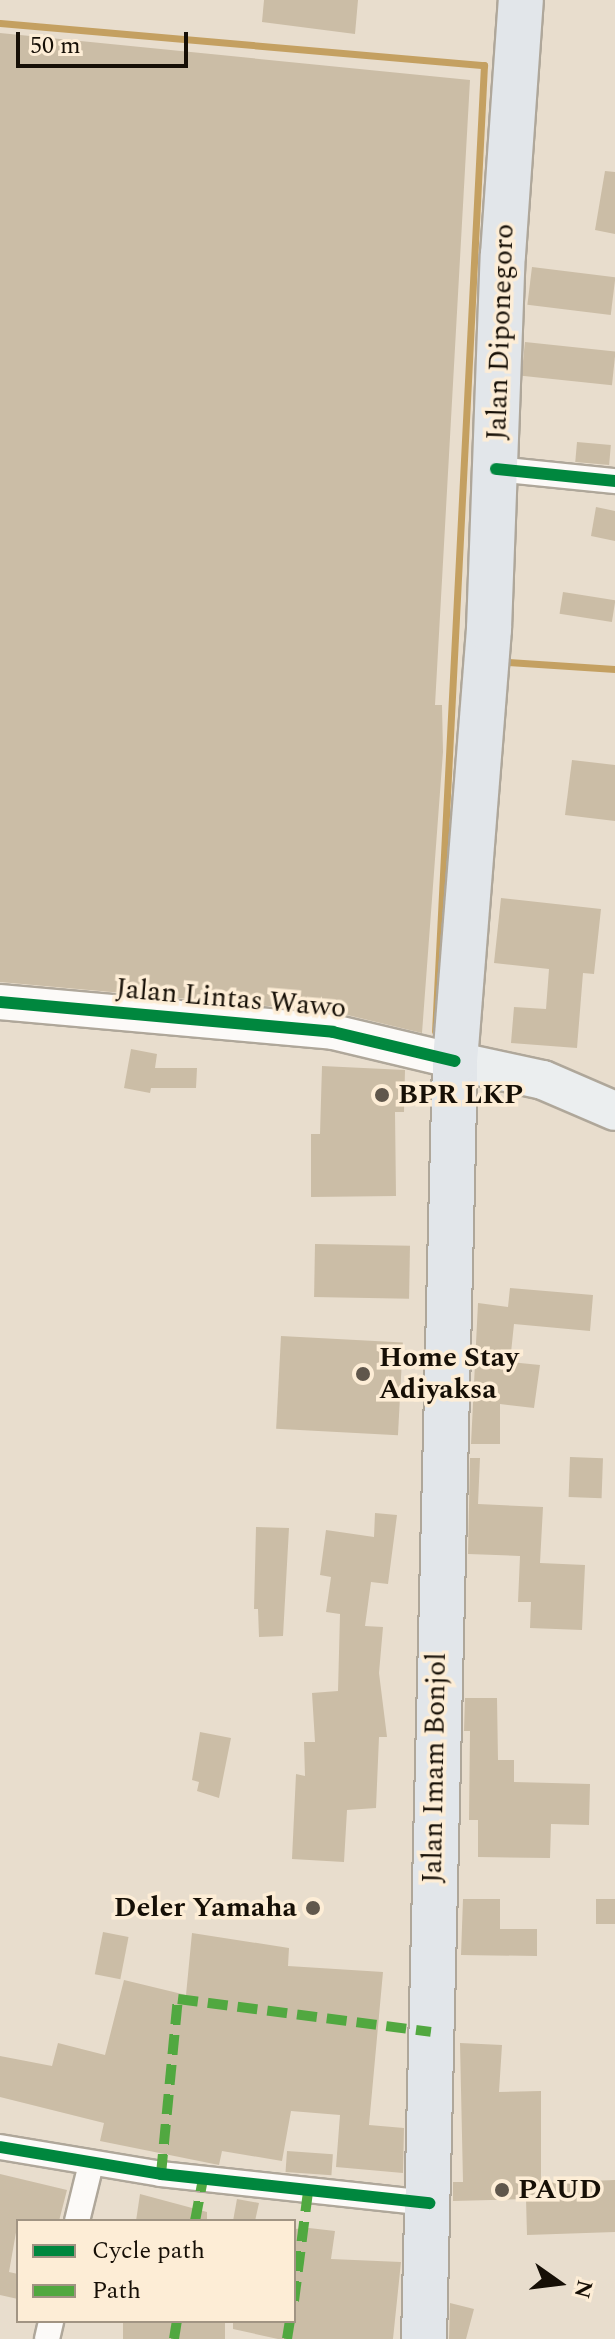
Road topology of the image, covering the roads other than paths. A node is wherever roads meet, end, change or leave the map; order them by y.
1 (521, 0) edge
2 (496, 469) junction
3 (615, 481) edge
4 (0, 1002) edge
5 (455, 1061) junction
6 (615, 1111) edge
7 (0, 2147) edge
8 (91, 2164) junction
9 (429, 2203) junction
10 (77, 2219) edge
11 (424, 2339) edge

1 - 2 highway, Jalan Diponegoro
2 - 3 street
2 - 5 highway, Jalan Diponegoro
4 - 5 street, Jalan Lintas Wawo
5 - 6 main road, Jalan Lintas Wawo
5 - 9 highway, Jalan Imam Bonjol
7 - 8 street
8 - 9 street
8 - 10 street
9 - 11 highway, Jalan Imam Bonjol

